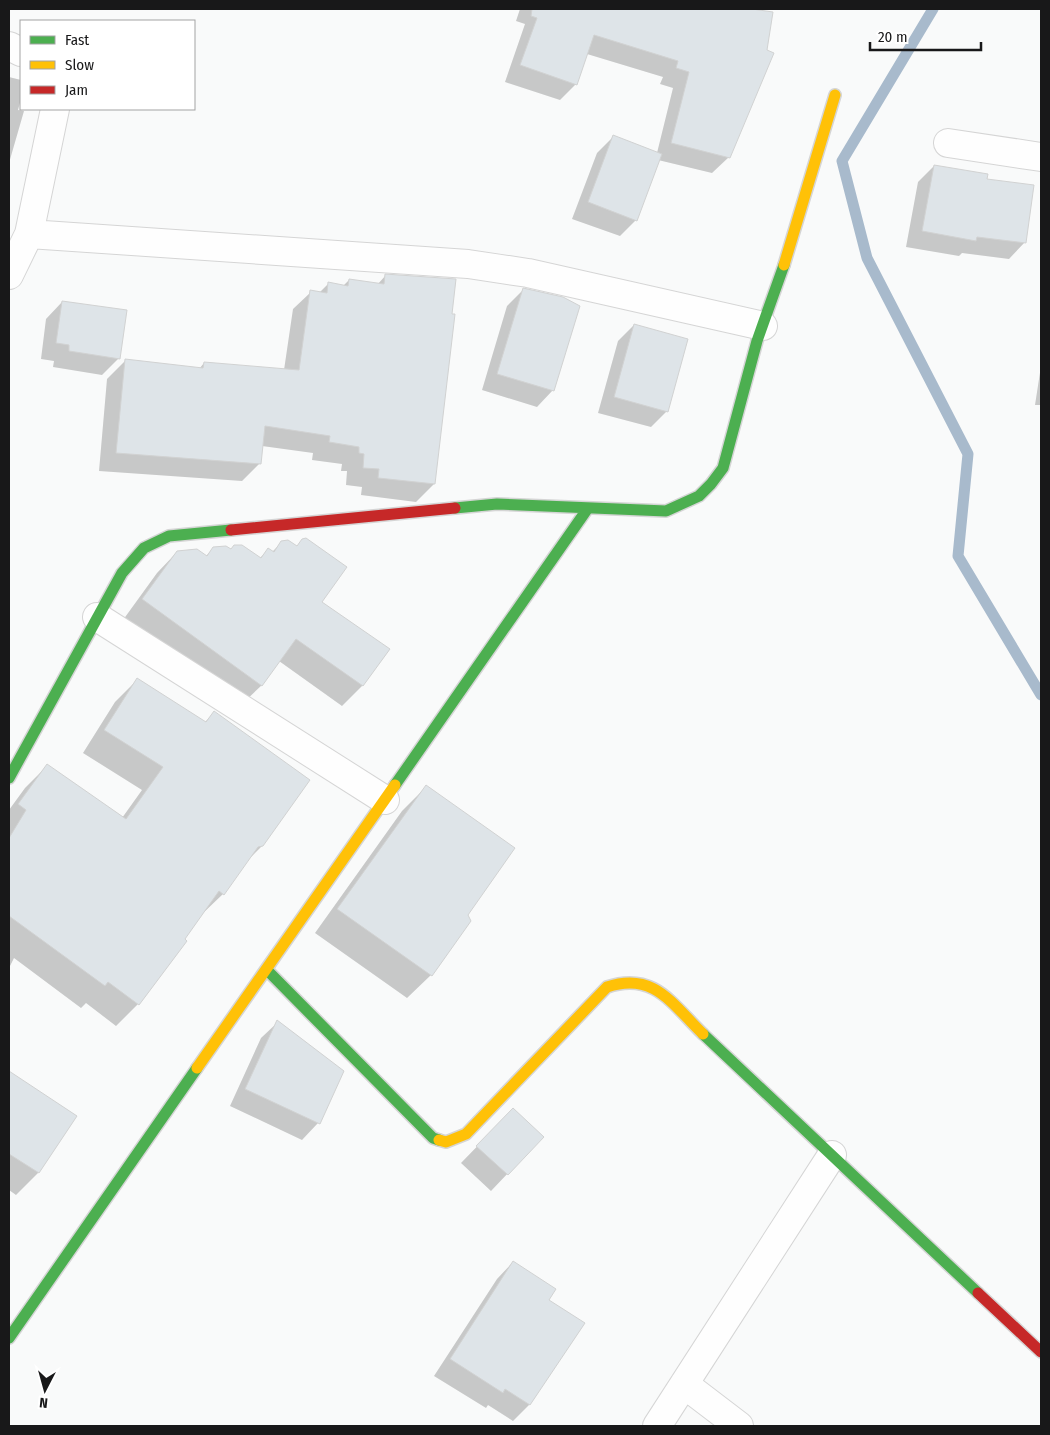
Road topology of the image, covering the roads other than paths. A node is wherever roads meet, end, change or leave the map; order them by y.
1 (835, 95) dead end
2 (55, 110) edge
3 (948, 143) dead end
4 (1041, 157) edge
5 (29, 234) junction
6 (9, 275) edge
7 (763, 326) junction
8 (588, 508) junction
9 (97, 617) junction
10 (9, 778) edge
11 (385, 800) junction
12 (267, 970) junction
13 (832, 1154) junction
14 (9, 1338) edge
15 (1041, 1352) edge
16 (684, 1384) junction
17 (657, 1426) edge
18 (739, 1426) edge

1 - 7 street
2 - 5 street
3 - 4 street
5 - 6 street
5 - 7 street
7 - 8 street
8 - 9 street
8 - 11 street
9 - 10 street
9 - 11 street
11 - 12 street
12 - 13 street
12 - 14 street
13 - 15 street
13 - 16 street
16 - 17 street
16 - 18 street

